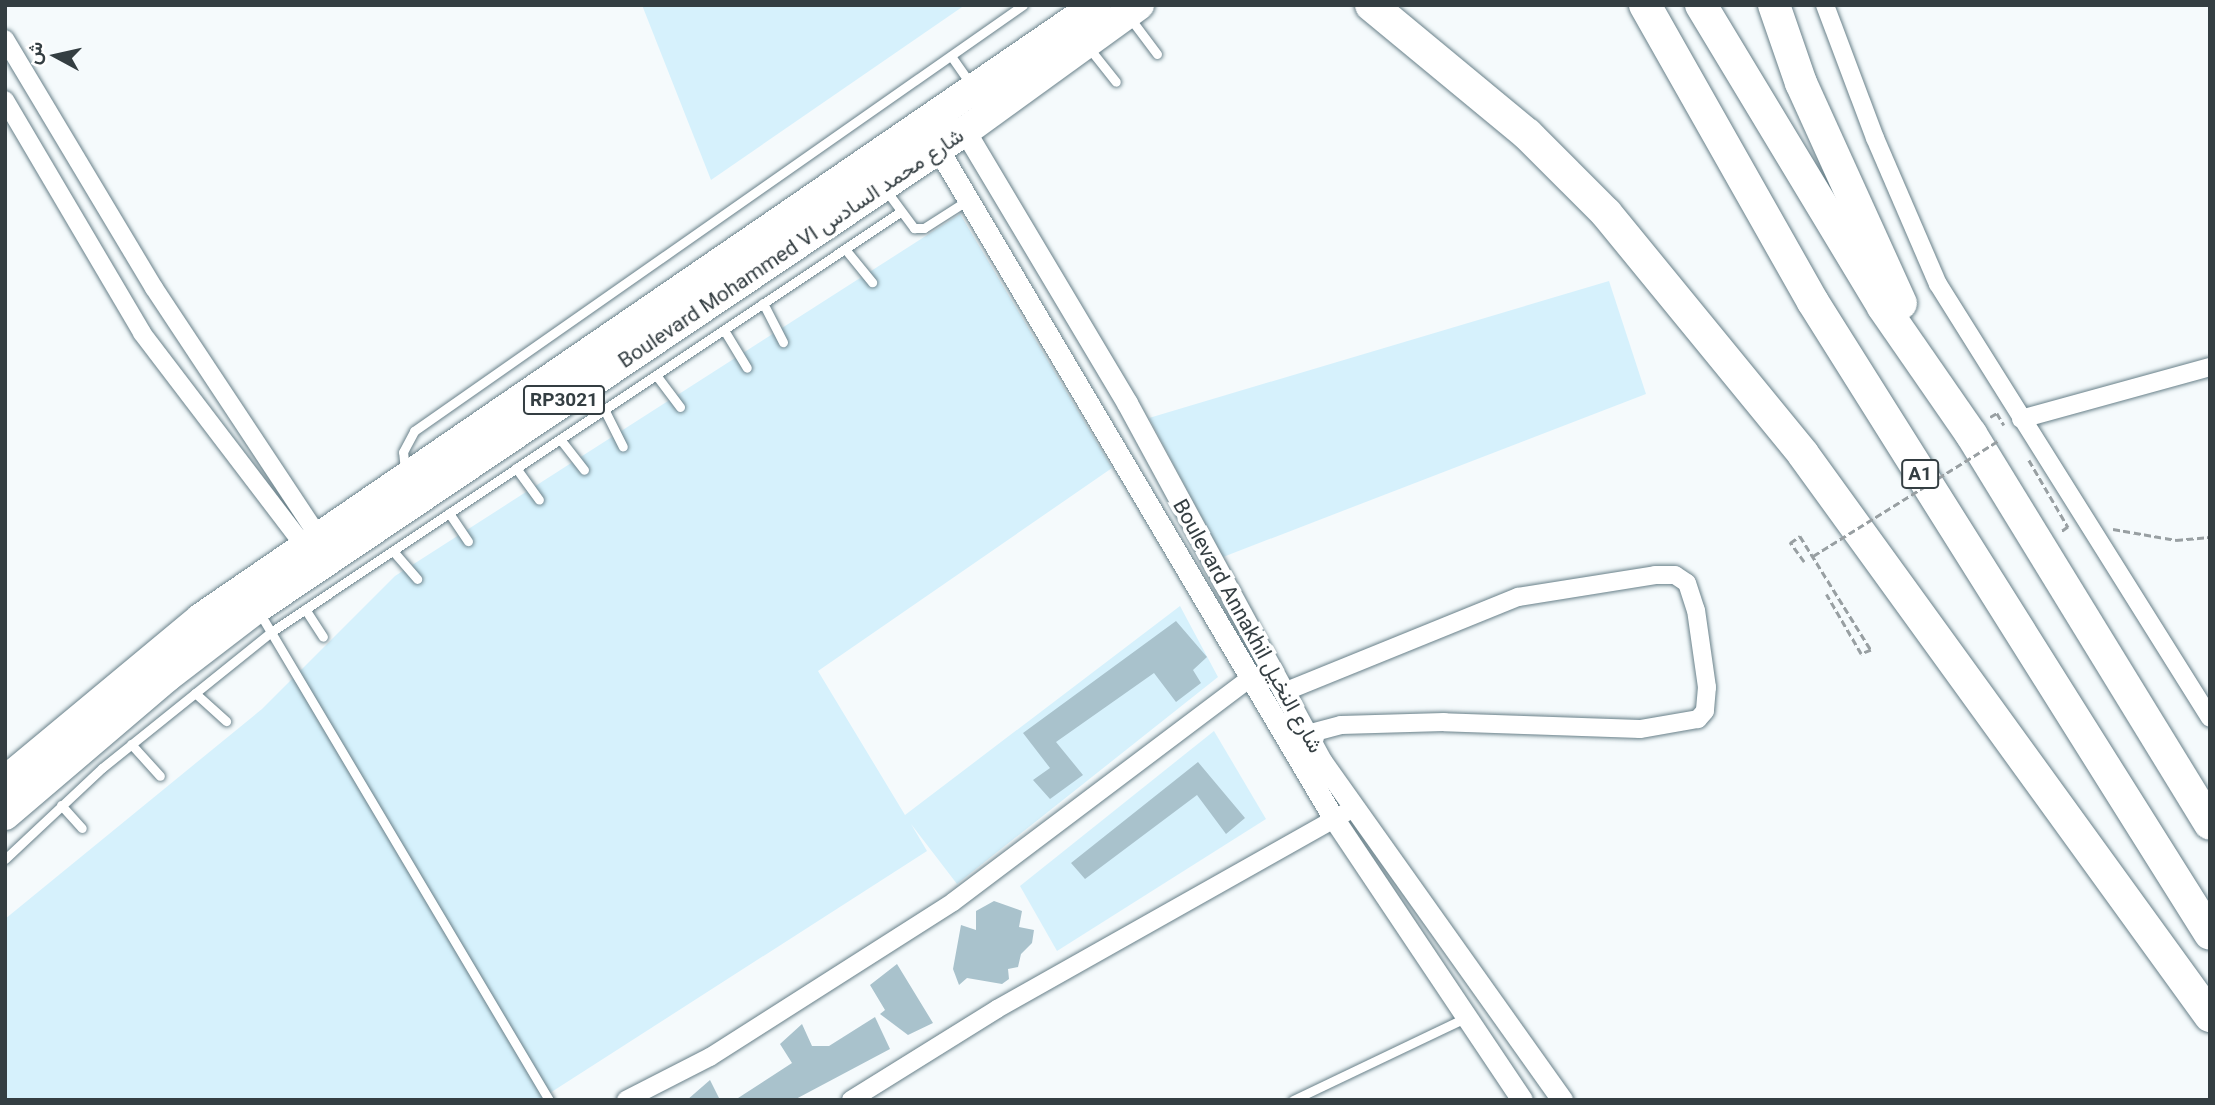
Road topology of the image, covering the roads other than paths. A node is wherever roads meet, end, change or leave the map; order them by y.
1 (1023, 5) edge
2 (1096, 5) edge
3 (1371, 5) edge
4 (1645, 5) edge
5 (1702, 5) edge
6 (1774, 5) edge
7 (1825, 5) edge
8 (1133, 9) edge
9 (5, 39) edge
10 (1086, 44) junction
11 (1157, 54) dead end
12 (951, 56) junction
13 (1116, 82) dead end
14 (974, 89) junction
15 (5, 100) edge
16 (965, 131) junction
17 (937, 147) junction
18 (883, 184) junction
19 (968, 200) junction
20 (900, 212) junction
21 (845, 249) junction
22 (872, 282) dead end
23 (763, 303) junction
24 (724, 330) junction
25 (783, 342) dead end
26 (2210, 366) edge
27 (747, 368) dead end
28 (656, 375) junction
29 (680, 407) dead end
30 (604, 409) junction
31 (2014, 425) junction
32 (1985, 437) junction
33 (560, 439) junction
34 (623, 447) dead end
35 (516, 468) junction
36 (584, 470) dead end
37 (406, 478) junction
38 (539, 500) dead end
39 (449, 513) junction
40 (468, 541) dead end
41 (312, 542) junction
42 (393, 551) junction
43 (416, 579) dead end
44 (305, 609) junction
45 (264, 620) junction
46 (323, 637) dead end
47 (1250, 678) junction
48 (1284, 692) junction
49 (195, 693) junction
50 (2210, 718) edge
51 (226, 721) dead end
52 (1307, 734) junction
53 (131, 744) junction
54 (160, 776) dead end
55 (5, 781) edge
56 (61, 805) junction
57 (1353, 808) junction
58 (5, 815) edge
59 (1334, 819) junction
60 (2210, 824) edge
61 (82, 828) dead end
62 (5, 859) edge
63 (2210, 934) edge
64 (2210, 1016) edge
65 (1466, 1017) junction
66 (856, 1099) edge
67 (549, 1100) edge
68 (626, 1100) edge
69 (1293, 1100) edge
70 (1522, 1100) edge
71 (1562, 1100) edge

1 - 12 lane
2 - 14 highway, Boulevard Mohammed VI شارع محمد السادس / RP3021
3 - 64 highway
4 - 63 highway, A1
5 - 32 highway
6 - 32 highway
7 - 31 street
8 - 10 highway, Boulevard Mohammed VI شارع محمد السادس / RP3021
8 - 11 lane
9 - 41 street
10 - 13 lane
10 - 16 highway, Boulevard Mohammed VI شارع محمد السادس / RP3021
12 - 14 lane
12 - 37 lane
14 - 37 highway, Boulevard Mohammed VI شارع محمد السادس / RP3021
15 - 41 street
16 - 17 highway, Boulevard Mohammed VI شارع محمد السادس / RP3021
16 - 48 street, Boulevard Annakhil شارع النخيل
17 - 18 highway, Boulevard Mohammed VI شارع محمد السادس / RP3021
17 - 19 street, Boulevard Annakhil شارع النخيل
18 - 20 lane
18 - 45 highway, Boulevard Mohammed VI شارع محمد السادس / RP3021
19 - 20 lane
19 - 47 street, Boulevard Annakhil شارع النخيل
20 - 21 lane
21 - 22 lane
21 - 23 lane
23 - 24 lane
23 - 25 lane
24 - 27 lane
24 - 28 lane
26 - 31 street
28 - 29 lane
28 - 30 lane
30 - 33 lane
30 - 34 lane
31 - 50 street
32 - 60 highway
33 - 35 lane
33 - 36 lane
35 - 38 lane
35 - 39 lane
37 - 41 highway, Boulevard Mohammed VI شارع محمد السادس / RP3021
39 - 40 lane
39 - 42 lane
41 - 55 highway, Boulevard Mohammed VI شارع محمد السادس / RP3021
42 - 43 lane
42 - 44 lane
44 - 45 lane
44 - 46 lane
45 - 49 lane
45 - 58 highway, Boulevard Mohammed VI شارع محمد السادس / RP3021
45 - 67 lane
47 - 59 street, Boulevard Annakhil شارع النخيل
47 - 68 street
48 - 52 street, Boulevard Annakhil شارع النخيل
48 - 52 street
49 - 51 lane
49 - 53 lane
52 - 57 street, Boulevard Annakhil شارع النخيل
53 - 54 lane
53 - 56 lane
56 - 61 lane
56 - 62 lane
57 - 59 street
57 - 71 street, Boulevard Annakhil شارع النخيل
59 - 65 street, Boulevard Annakhil شارع النخيل
59 - 66 street
65 - 69 lane
65 - 70 street, Boulevard Annakhil شارع النخيل

